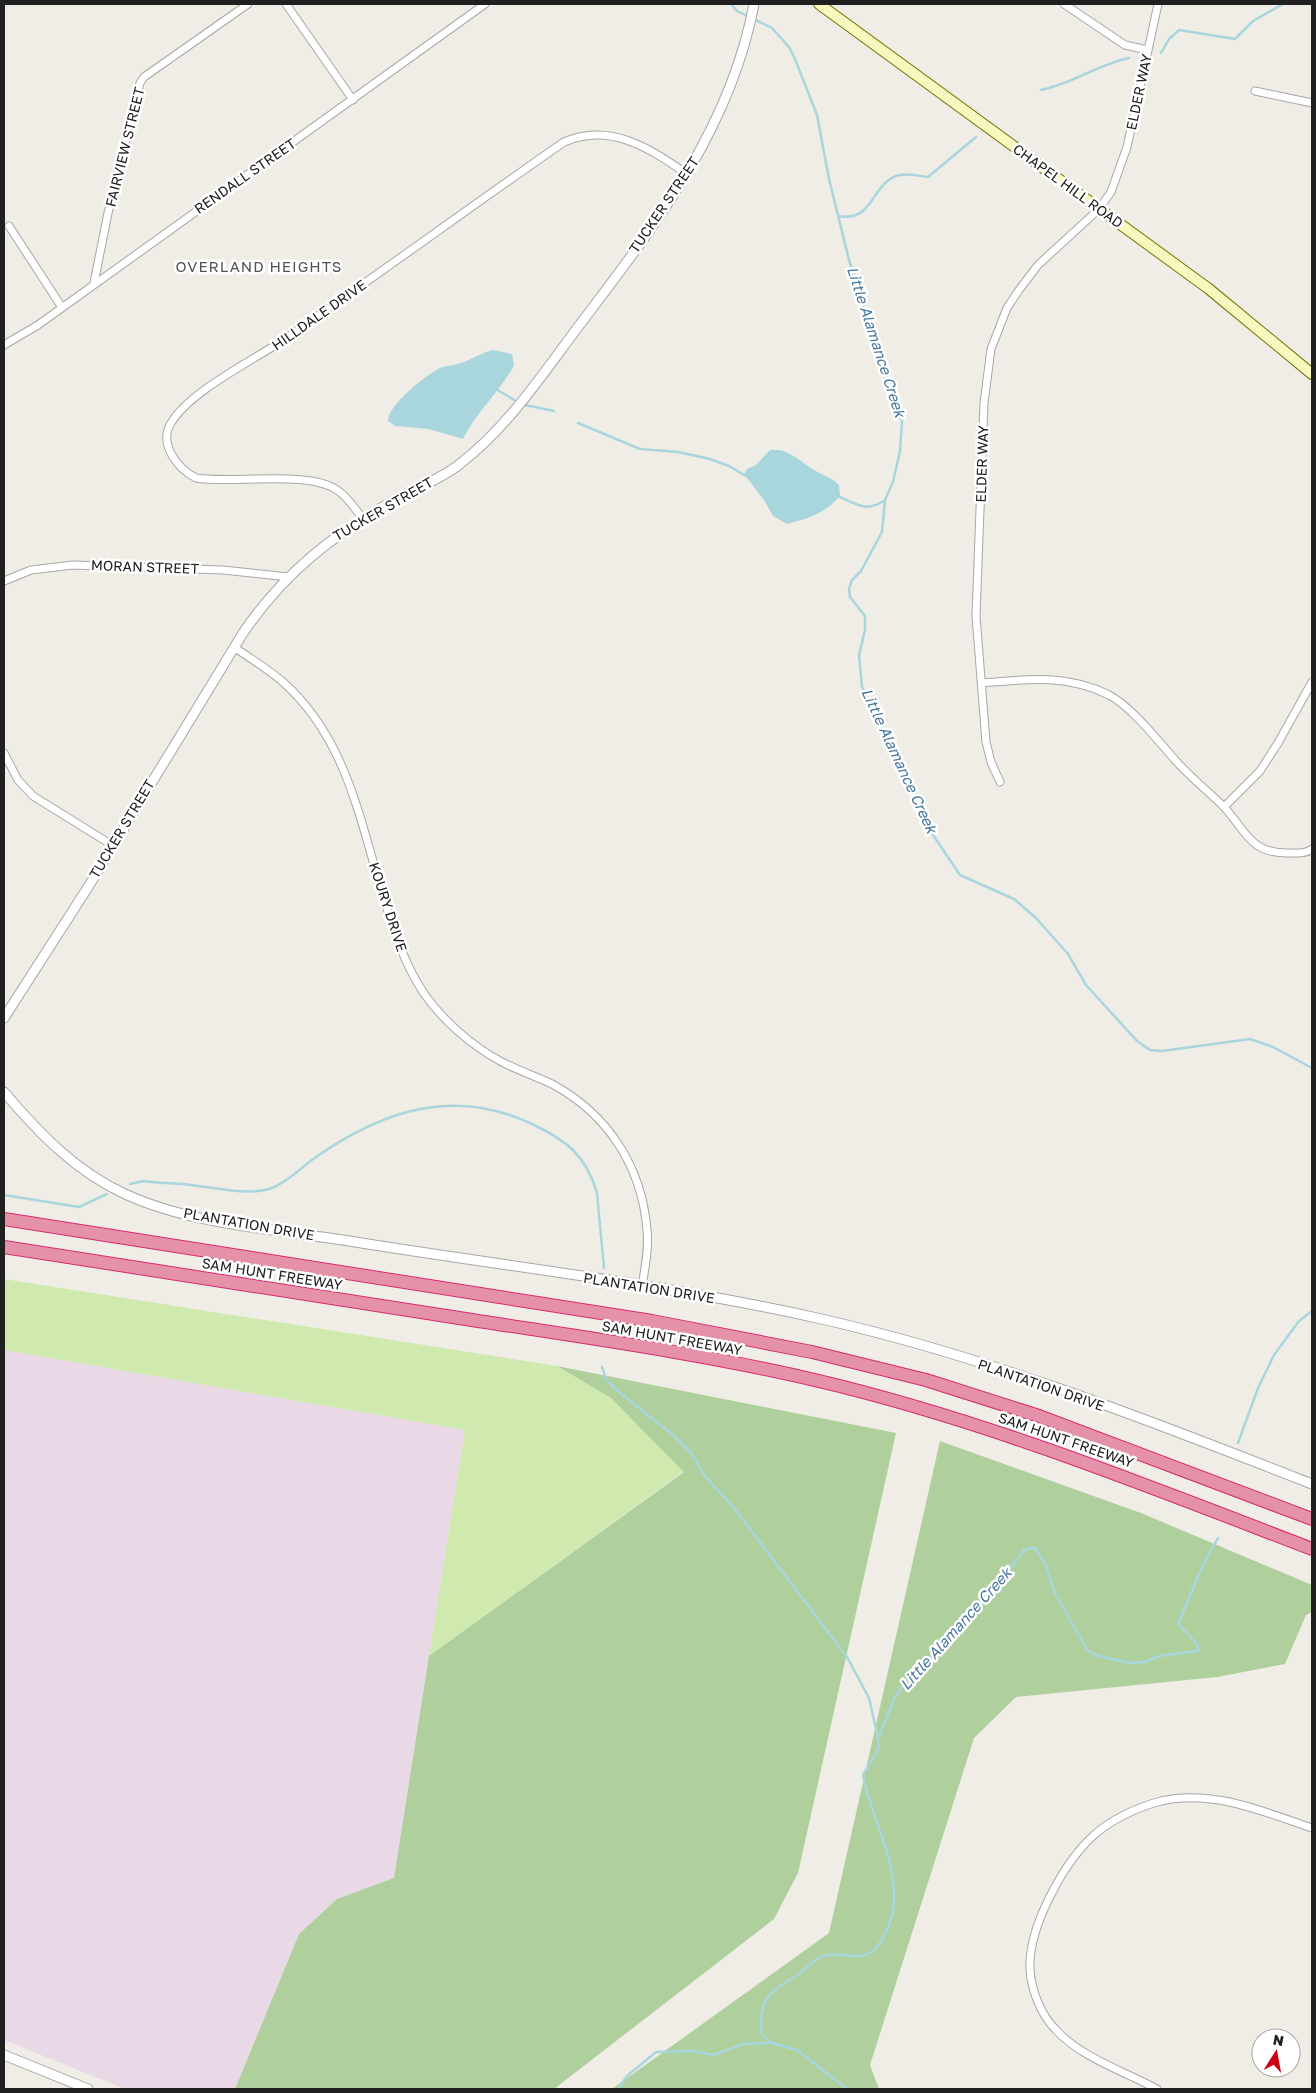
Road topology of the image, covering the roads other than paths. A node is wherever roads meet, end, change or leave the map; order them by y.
1 (248, 4) edge
2 (286, 4) edge
3 (485, 4) edge
4 (819, 4) edge
5 (1064, 4) edge
6 (1158, 4) edge
7 (754, 5) edge
8 (1147, 50) junction
9 (1255, 91) dead end
10 (353, 100) junction
11 (1312, 103) edge
12 (687, 174) junction
13 (1099, 208) junction
14 (9, 226) dead end
15 (94, 283) junction
16 (61, 306) junction
17 (4, 345) edge
18 (1312, 374) edge
19 (363, 519) junction
20 (288, 577) junction
21 (4, 581) edge
22 (234, 647) junction
23 (982, 682) junction
24 (1312, 682) edge
25 (4, 753) edge
26 (1000, 782) dead end
27 (1224, 808) junction
28 (112, 844) junction
29 (1312, 850) edge
30 (4, 1018) edge
31 (4, 1092) edge
32 (4, 1219) edge
33 (4, 1247) edge
34 (642, 1286) junction
35 (1312, 1484) edge
36 (1312, 1519) edge
37 (1312, 1549) edge
38 (1312, 1828) edge
39 (4, 2055) edge
40 (88, 2089) edge
41 (1157, 2089) edge

1 - 15 street, FAIRVIEW STREET
2 - 10 street
3 - 10 street, RENDALL STREET
4 - 13 main road, CHAPEL HILL ROAD
5 - 8 street
6 - 8 street, ELDER WAY
7 - 12 street, TUCKER STREET
8 - 13 street, ELDER WAY
9 - 11 street
10 - 15 street, RENDALL STREET
12 - 19 street, TUCKER STREET
12 - 19 street, HILLDALE DRIVE
13 - 18 main road, CHAPEL HILL ROAD
13 - 23 street, ELDER WAY
14 - 16 street
15 - 16 street, RENDALL STREET
16 - 17 street, RENDALL STREET
19 - 20 street, TUCKER STREET
20 - 21 street, MORAN STREET
20 - 22 street, TUCKER STREET
22 - 28 street, TUCKER STREET
22 - 34 street, KOURY DRIVE
23 - 26 street, ELDER WAY
23 - 27 street
24 - 27 street
25 - 28 street
27 - 29 street
28 - 30 street, TUCKER STREET
31 - 34 street, PLANTATION DRIVE
32 - 36 highway, SAM HUNT FREEWAY
33 - 37 highway, SAM HUNT FREEWAY
34 - 35 street, PLANTATION DRIVE
38 - 41 street
39 - 40 street

